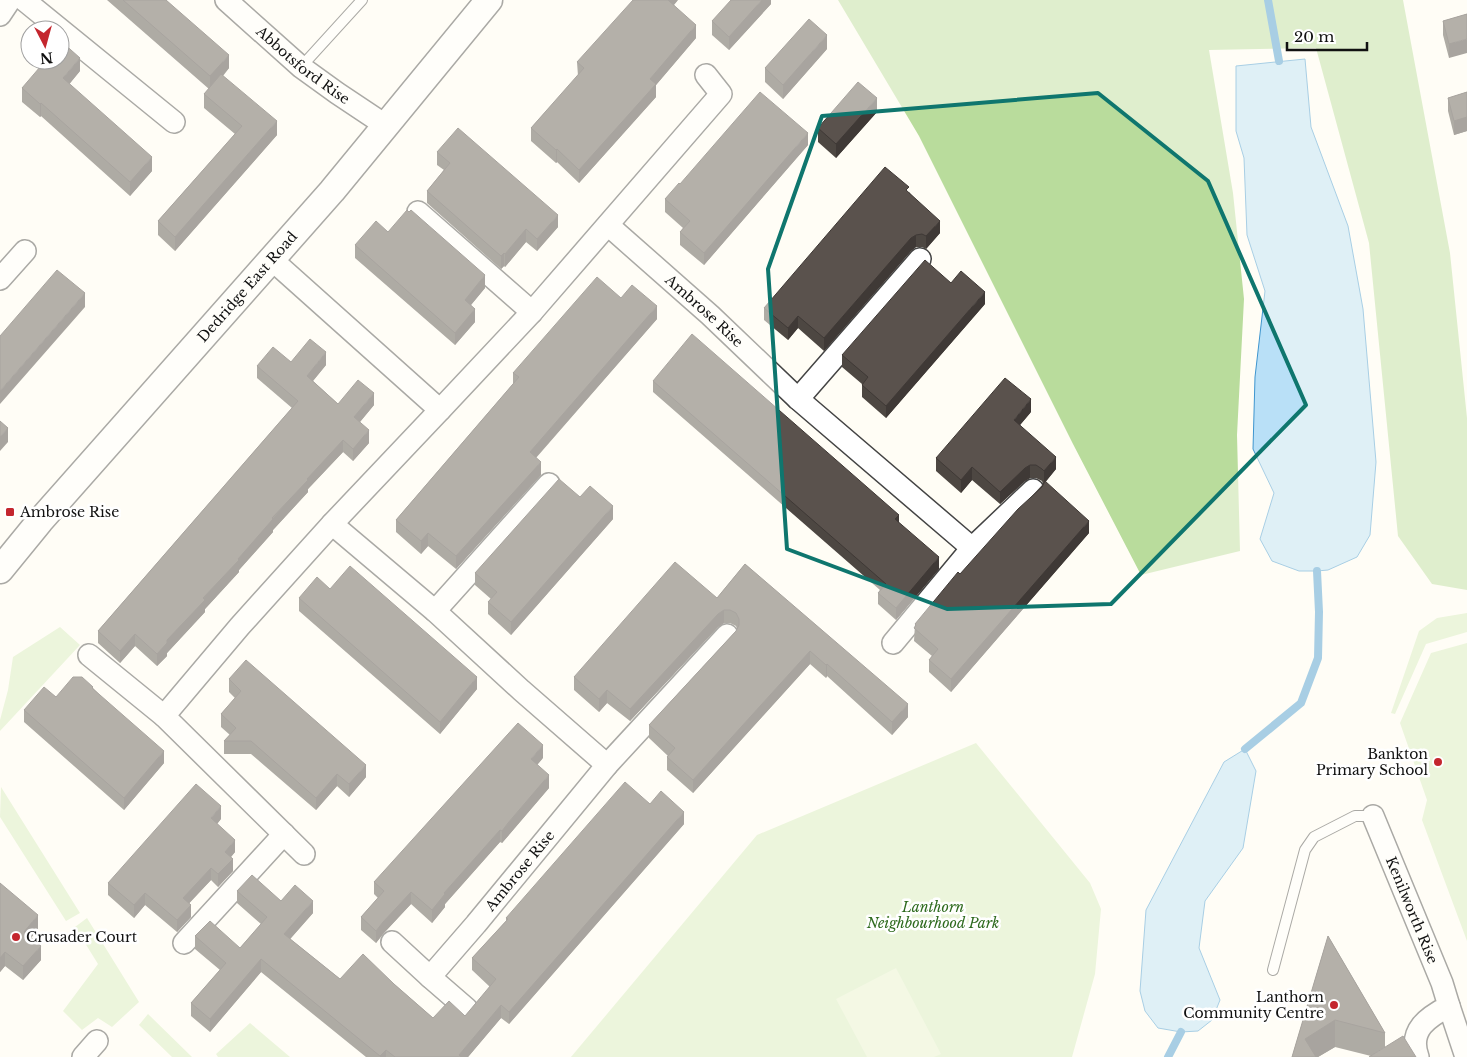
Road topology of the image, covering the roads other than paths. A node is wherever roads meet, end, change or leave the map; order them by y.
1 (10, 0) edge
2 (24, 0) edge
3 (226, 0) edge
4 (362, 0) edge
5 (490, 0) edge
6 (0, 15) edge
7 (301, 67) junction
8 (706, 75) dead end
9 (174, 122) dead end
10 (385, 125) junction
11 (418, 212) dead end
12 (608, 225) junction
13 (25, 250) dead end
14 (270, 258) junction
15 (920, 259) dead end
16 (0, 279) edge
17 (532, 312) junction
18 (798, 399) junction
19 (440, 410) junction
20 (549, 484) dead end
21 (1033, 490) dead end
22 (332, 524) junction
23 (972, 548) junction
24 (0, 570) edge
25 (435, 611) junction
26 (727, 635) dead end
27 (893, 643) dead end
28 (89, 655) dead end
29 (164, 716) junction
30 (607, 765) junction
31 (1373, 816) joint
32 (284, 834) junction
33 (304, 854) dead end
34 (392, 942) dead end
35 (184, 943) dead end
36 (1273, 970) dead end
37 (430, 977) junction
38 (1449, 1006) junction
39 (467, 1009) dead end
40 (97, 1041) dead end
41 (82, 1057) edge
42 (1418, 1057) edge
43 (1466, 1057) edge

1 - 6 street
2 - 9 street
3 - 7 street, Abbotsford Rise
4 - 7 lane
5 - 10 street, Dedridge East Road
7 - 10 street, Abbotsford Rise
8 - 12 street
10 - 14 street, Dedridge East Road
11 - 17 street
12 - 17 street
12 - 18 street, Ambrose Rise
13 - 16 street
14 - 19 street
14 - 24 street, Dedridge East Road
15 - 18 street
17 - 19 street
18 - 23 street, Ambrose Rise
19 - 22 street
20 - 25 street
21 - 23 street
22 - 25 street
22 - 29 street
23 - 27 street
25 - 30 street
26 - 30 street, Ambrose Rise
28 - 29 street
29 - 32 street
30 - 37 street, Ambrose Rise
31 - 36 lane
31 - 38 street, Kenilworth Rise
32 - 33 street
32 - 35 street
34 - 37 street
37 - 39 street
38 - 42 street
38 - 43 street, Kenilworth Rise
40 - 41 street

